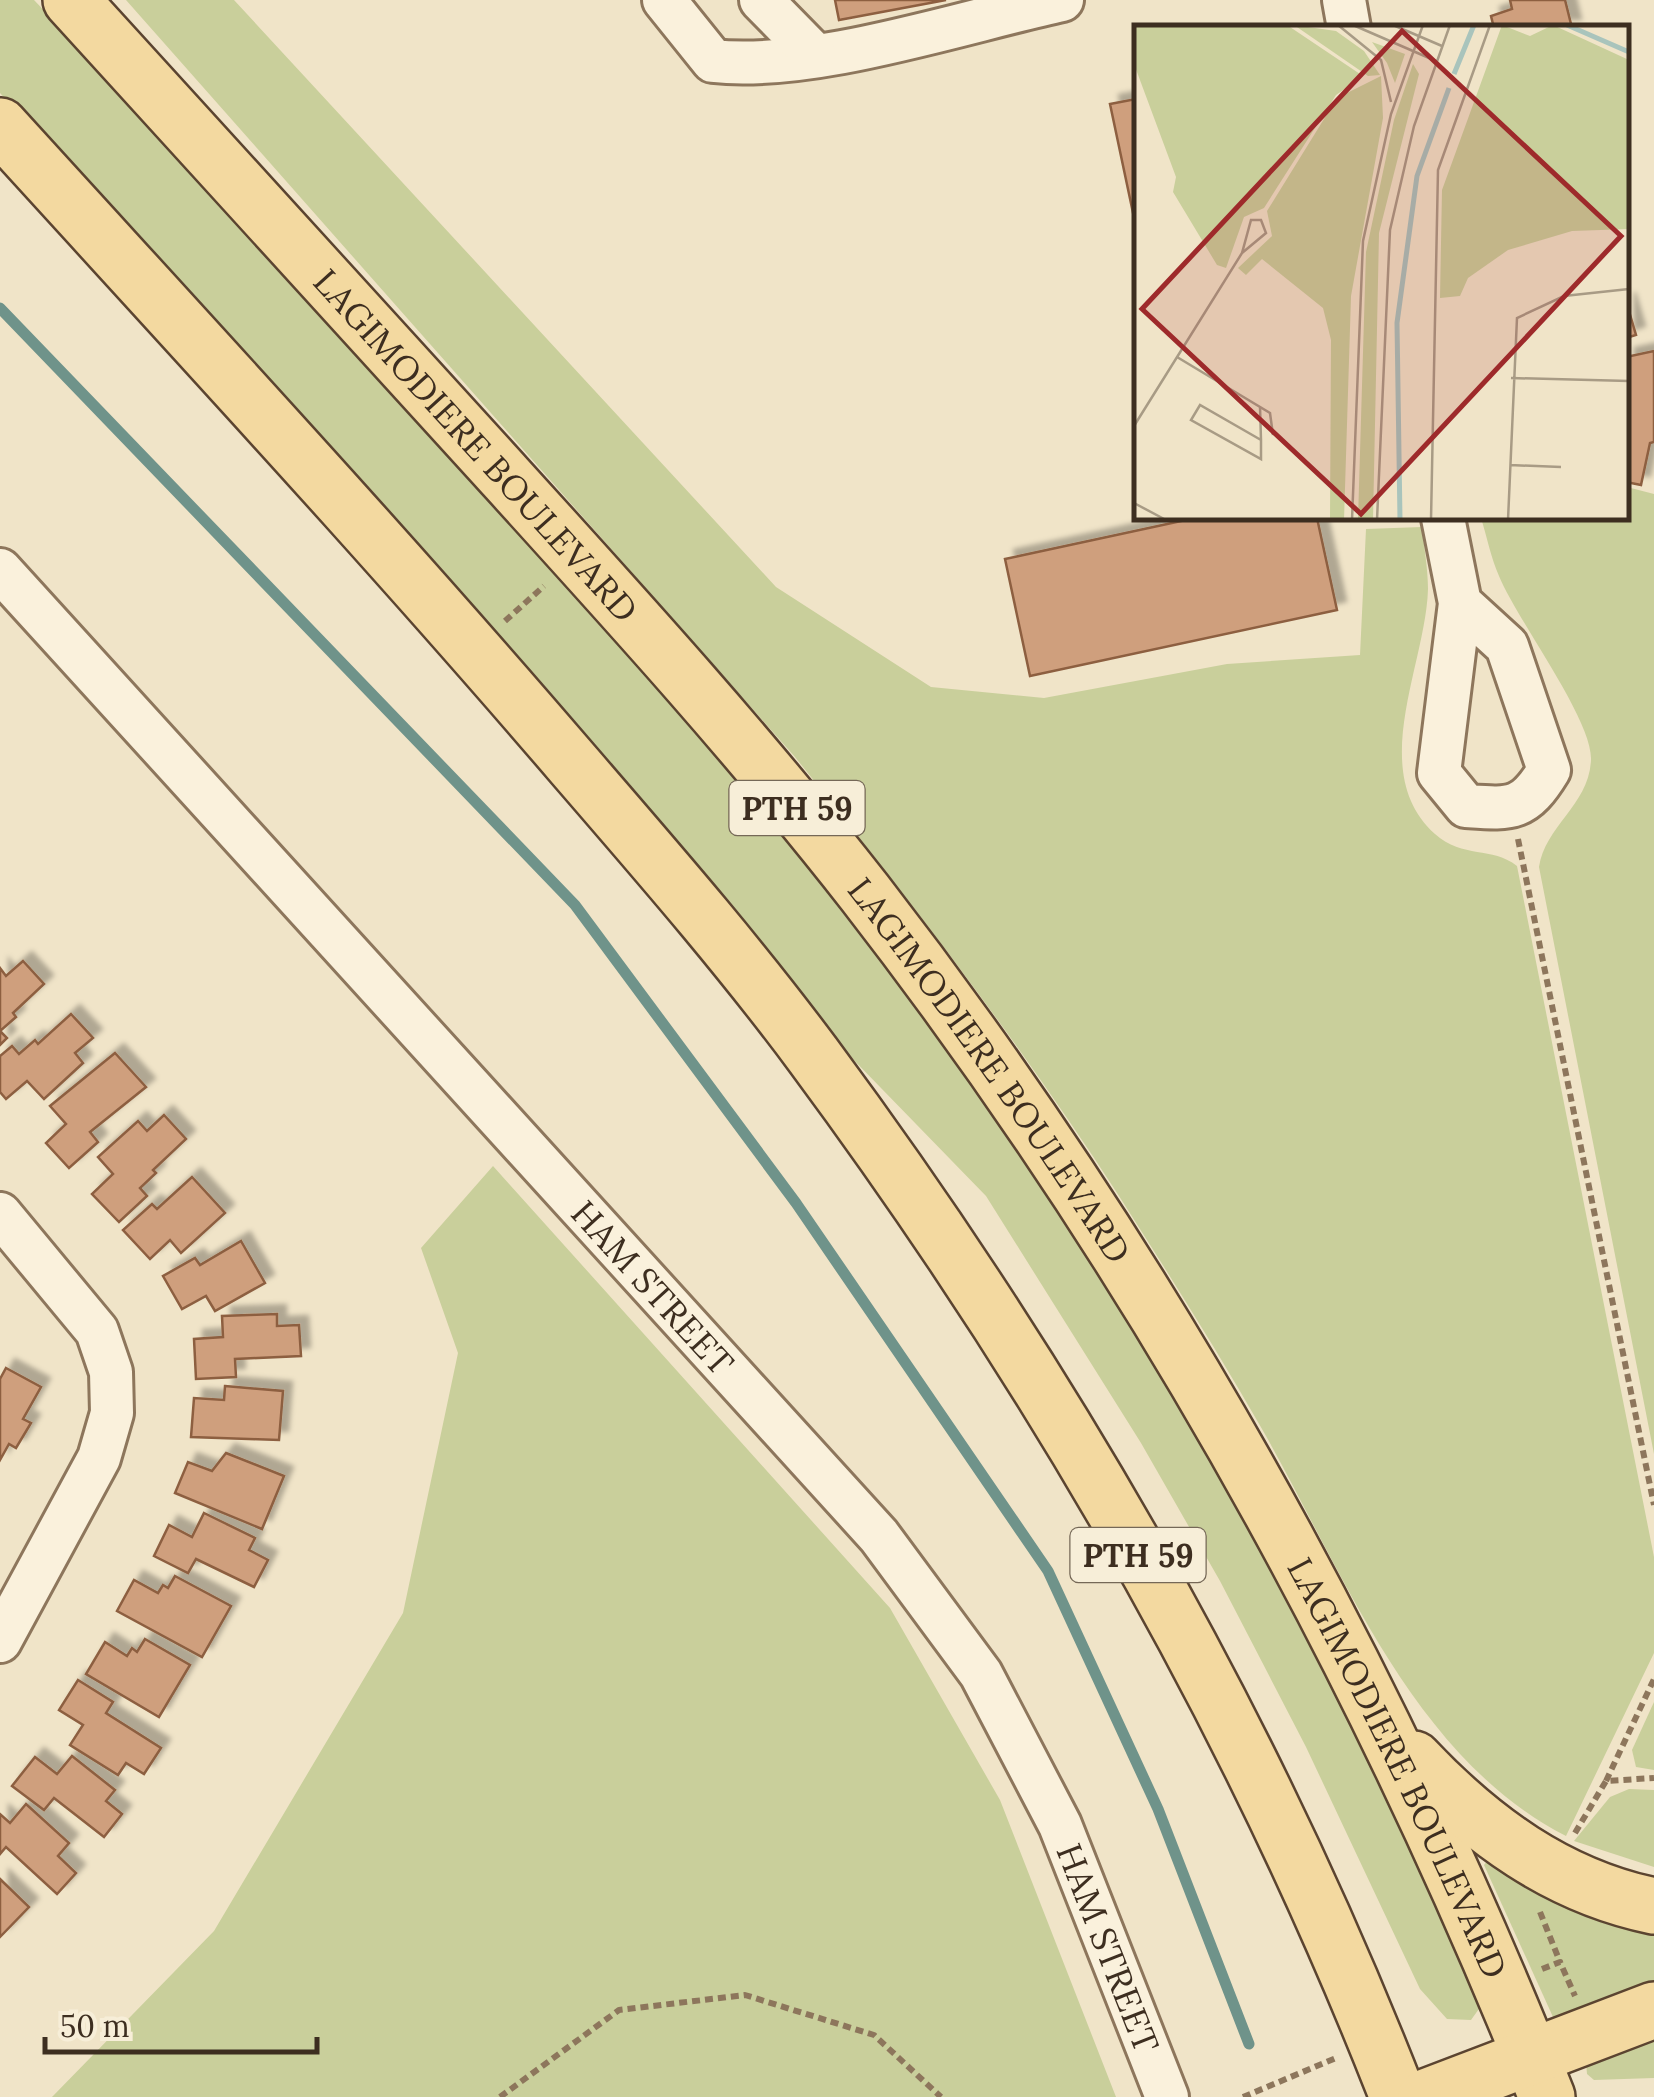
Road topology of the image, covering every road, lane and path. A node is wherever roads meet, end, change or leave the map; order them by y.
1 (72, 0) edge
2 (664, 0) edge
3 (761, 0) edge
4 (1062, 0) edge
5 (1344, 0) edge
6 (1348, 25) edge
7 (814, 54) junction
8 (0, 126) edge
9 (1444, 520) edge
10 (578, 557) junction
11 (0, 570) edge
12 (1460, 603) junction
13 (474, 648) junction
14 (1511, 809) junction
15 (0, 1214) edge
16 (1654, 1505) edge
17 (0, 1641) edge
18 (1654, 1679) edge
19 (1383, 1720) junction
20 (1654, 1778) edge
21 (1606, 1780) junction
22 (1571, 1840) dead end
23 (1540, 1903) dead end
24 (1654, 1906) edge
25 (1560, 1962) junction
26 (1536, 1971) dead end
27 (1579, 2006) dead end
28 (1654, 2010) edge
29 (1346, 2054) dead end
30 (1538, 2076) edge
31 (500, 2097) edge
32 (941, 2097) edge
33 (1167, 2097) edge
34 (1243, 2097) edge
35 (1398, 2097) edge
36 (1426, 2097) edge

1 - 10 main road, LAGIMODIERE BOULEVARD / PTH 59
2 - 7 street
3 - 7 street
4 - 7 street
5 - 6 street
8 - 13 main road, PTH 59
9 - 12 street
10 - 13 path
10 - 19 main road, LAGIMODIERE BOULEVARD / PTH 59
11 - 33 street, HAM STREET
12 - 14 street
12 - 14 street
13 - 35 main road, PTH 59
14 - 16 path
15 - 17 street
18 - 21 path
19 - 24 main road
19 - 30 main road, LAGIMODIERE BOULEVARD / PTH 59
20 - 21 path
21 - 22 path
23 - 25 path
25 - 26 path
25 - 27 path
28 - 30 main road
29 - 34 path
30 - 36 main road
31 - 32 path

